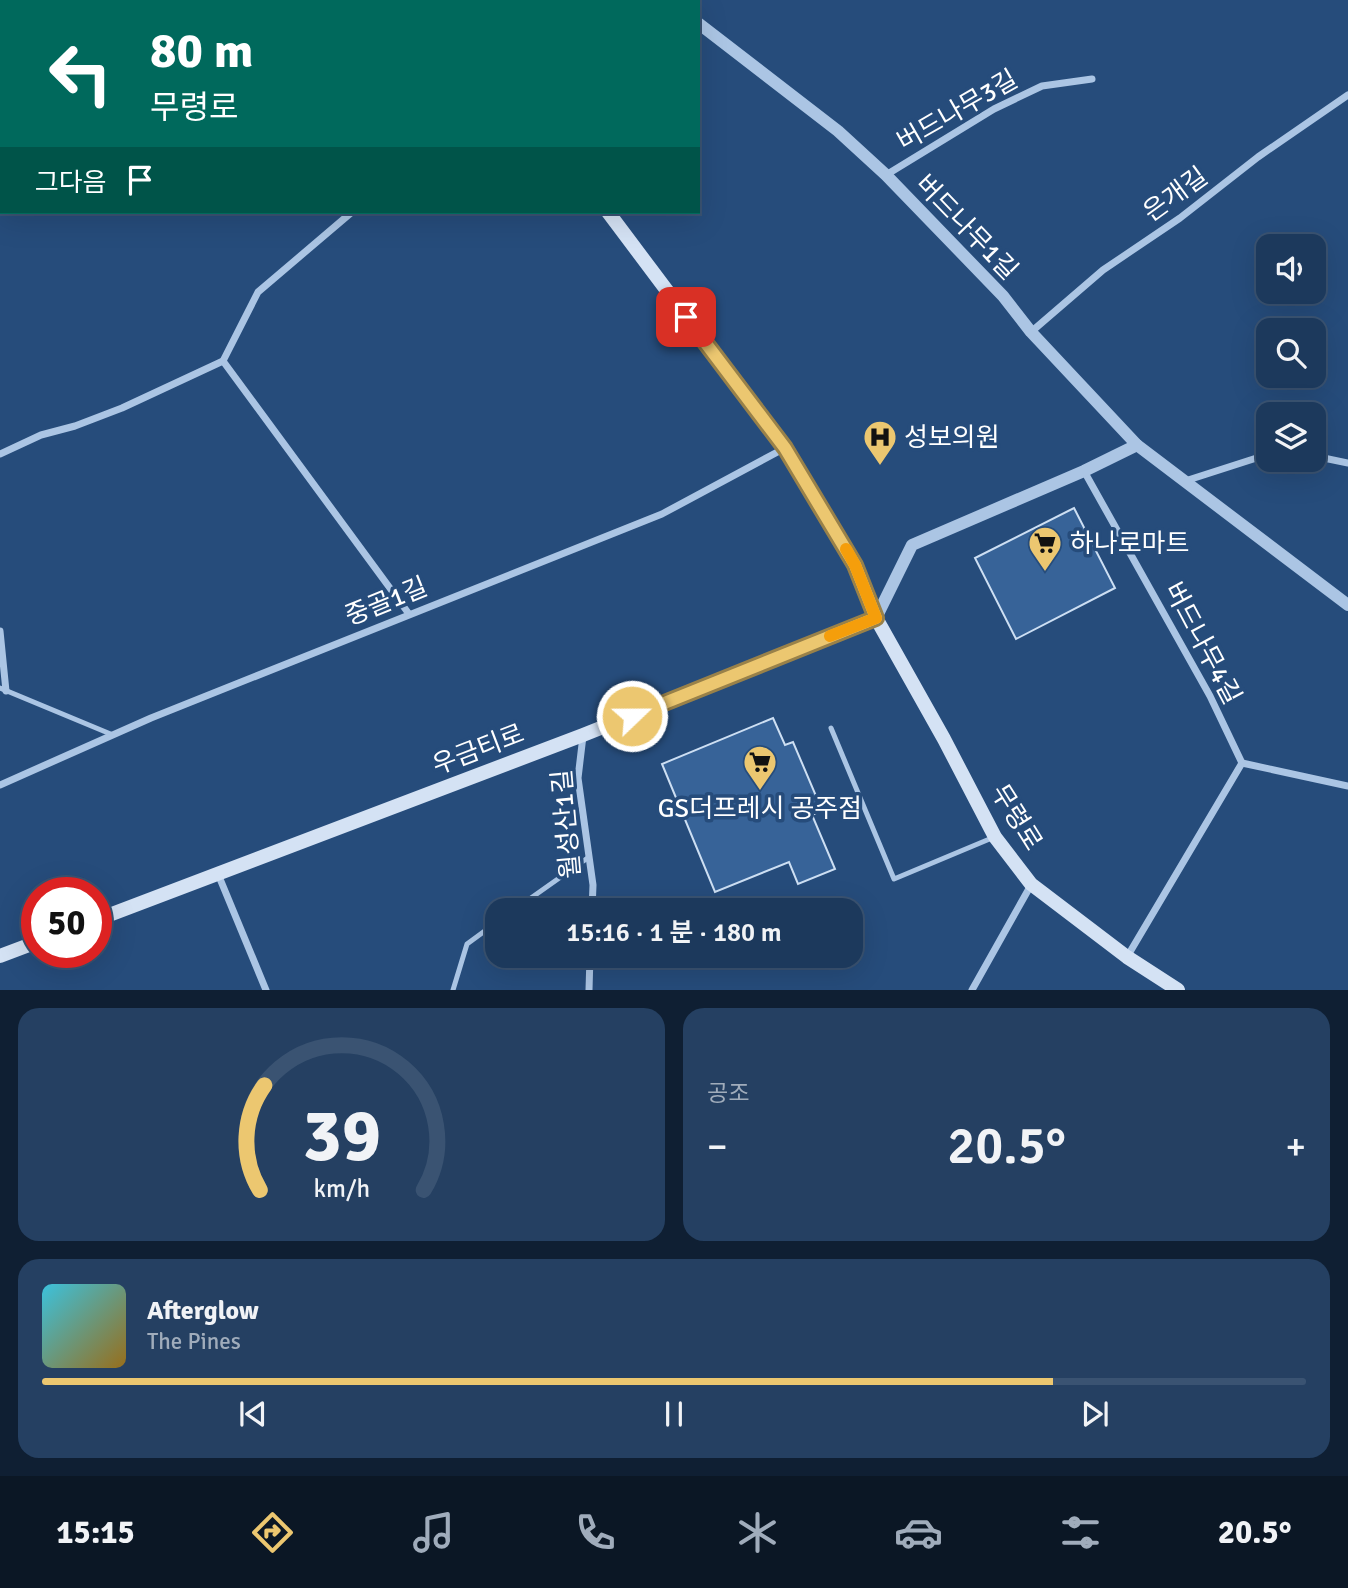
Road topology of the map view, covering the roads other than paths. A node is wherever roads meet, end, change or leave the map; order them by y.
1 (700, 25) edge
2 (1092, 79) dead end
3 (1348, 95) edge
4 (886, 175) junction
5 (350, 214) edge
6 (610, 214) edge
7 (1031, 332) junction
8 (223, 361) junction
9 (1138, 445) junction
10 (785, 448) junction
11 (0, 454) edge
12 (1256, 458) edge
13 (1326, 458) edge
14 (1348, 463) edge
15 (1084, 471) junction
16 (1185, 481) junction
17 (1348, 605) edge
18 (409, 614) junction
19 (876, 618) junction
20 (0, 631) edge
21 (3, 690) edge
22 (831, 728) dead end
23 (113, 735) junction
24 (583, 735) junction
25 (1242, 763) junction
26 (0, 785) edge
27 (1348, 786) edge
28 (995, 837) junction
29 (589, 857) junction
30 (218, 874) junction
31 (1031, 884) junction
32 (531, 898) edge
33 (592, 898) edge
34 (112, 914) edge
35 (485, 931) edge
36 (21, 948) edge
37 (0, 956) edge
38 (1127, 957) junction
39 (589, 968) edge
40 (266, 989) edge
41 (453, 989) edge
42 (588, 989) edge
43 (972, 989) edge
44 (1178, 989) edge

1 - 4 street, 버드나무1길
2 - 4 street, 버드나무3길
3 - 7 street, 은개길
4 - 7 street, 버드나무1길
5 - 8 street
6 - 10 main road, 무령로
7 - 9 street, 버드나무1길
8 - 11 street
8 - 18 street
9 - 15 street
9 - 16 street, 버드나무1길
10 - 18 street, 중골1길
10 - 19 main road, 무령로
12 - 16 street
13 - 14 street
15 - 19 street
15 - 25 street, 버드나무4길
16 - 17 street, 버드나무1길
18 - 23 street, 중골1길
19 - 24 main road, 우금티로
19 - 28 main road, 무령로
20 - 21 street
21 - 23 lane
22 - 28 lane
23 - 26 street, 중골1길
24 - 29 street, 월성산1길
24 - 30 main road, 우금티로
25 - 27 street
25 - 38 street
28 - 31 main road, 무령로
29 - 32 lane
29 - 33 street, 월성산1길
30 - 34 main road, 우금티로
30 - 40 street
31 - 38 main road, 무령로
31 - 43 street
35 - 41 lane
36 - 37 main road
38 - 44 main road, 무령로
39 - 42 street

